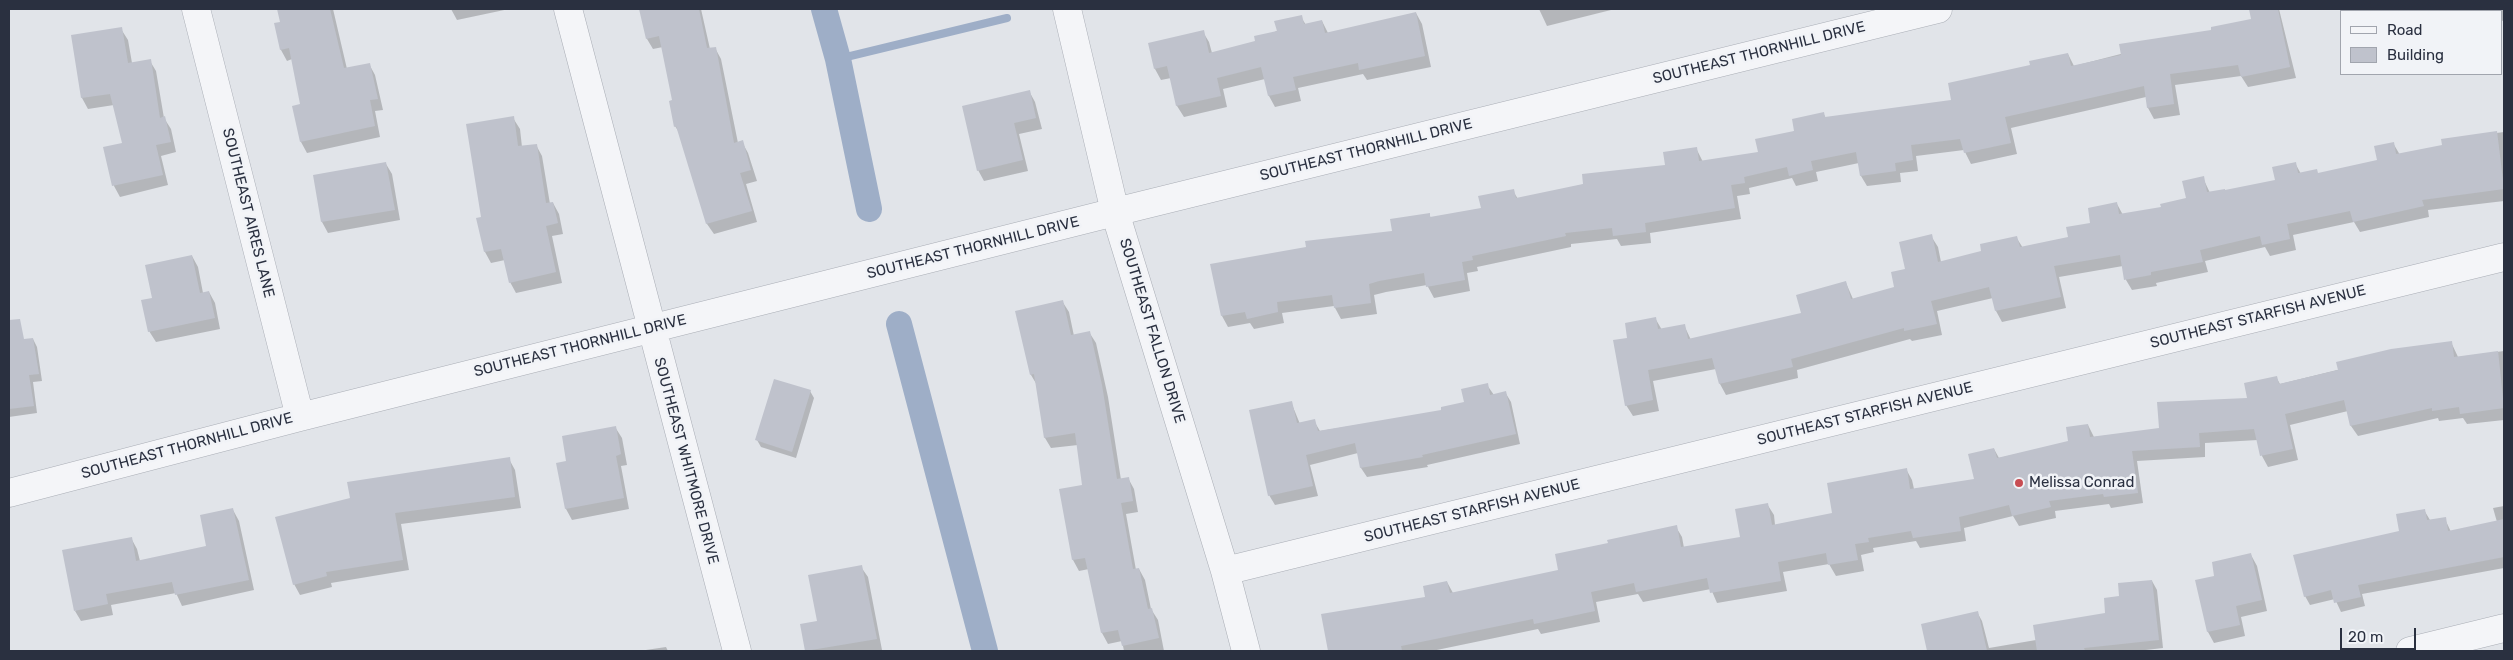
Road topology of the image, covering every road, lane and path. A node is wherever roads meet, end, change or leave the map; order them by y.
1 (196, 9) edge
2 (568, 9) edge
3 (1067, 9) edge
4 (1938, 9) edge
5 (1115, 212) junction
6 (2504, 257) edge
7 (651, 328) junction
8 (300, 417) junction
9 (9, 493) edge
10 (1225, 571) junction
11 (2504, 628) edge
12 (737, 651) edge
13 (1246, 651) edge
14 (2410, 651) edge

1 - 8 street, SOUTHEAST AIRES LANE
2 - 7 street, SOUTHEAST WHITMORE DRIVE
3 - 5 street, SOUTHEAST FALLON DRIVE
4 - 5 street, SOUTHEAST THORNHILL DRIVE
5 - 7 street, SOUTHEAST THORNHILL DRIVE
5 - 10 street, SOUTHEAST FALLON DRIVE
6 - 10 street, SOUTHEAST STARFISH AVENUE
7 - 8 street, SOUTHEAST THORNHILL DRIVE
7 - 12 street, SOUTHEAST WHITMORE DRIVE
8 - 9 street, SOUTHEAST THORNHILL DRIVE
10 - 13 street, SOUTHEAST FALLON DRIVE
11 - 14 street

